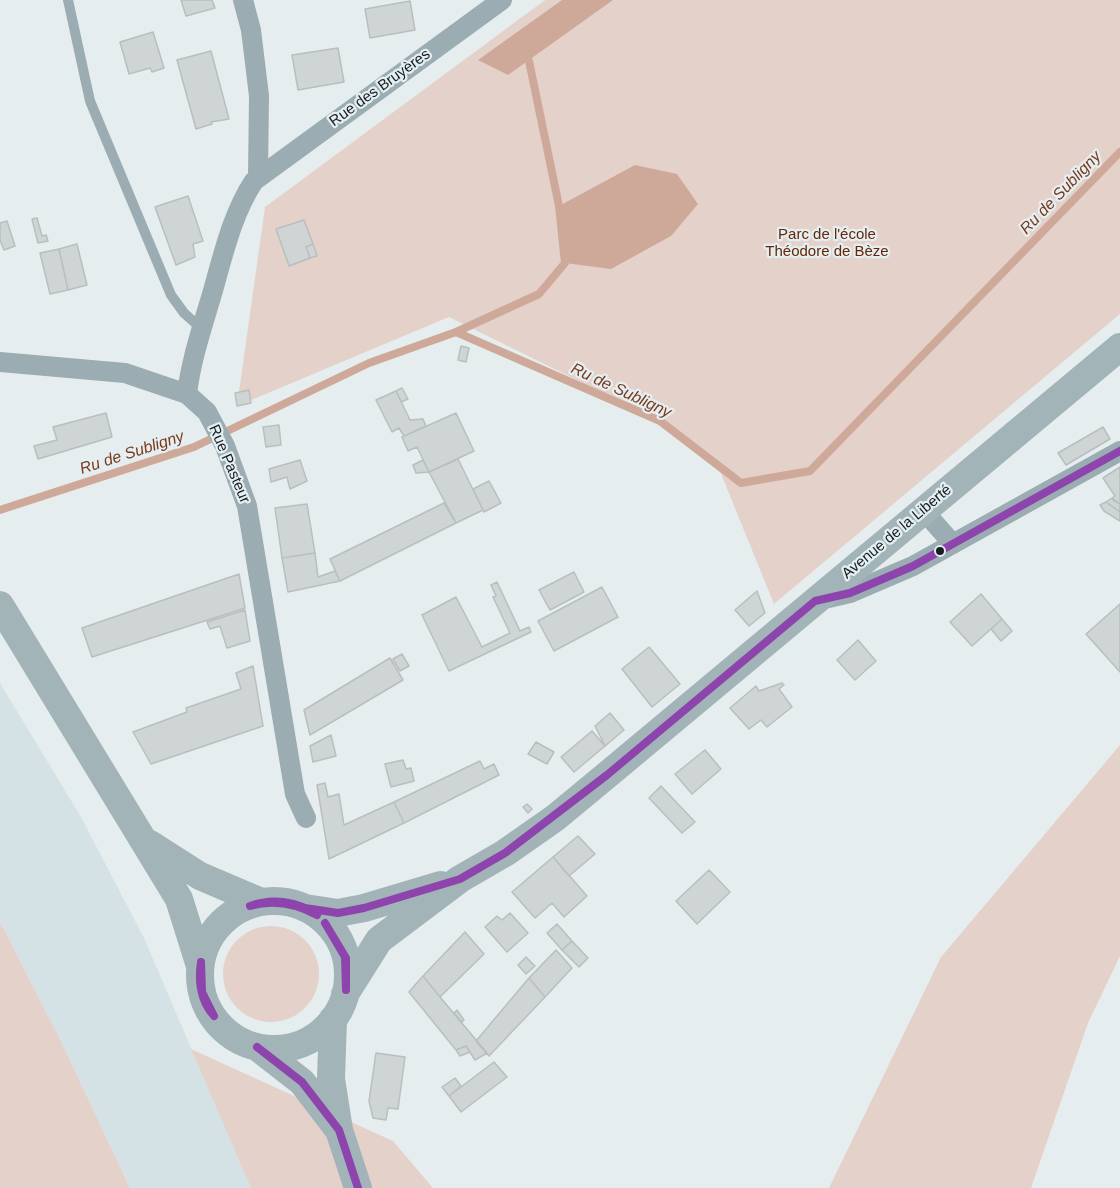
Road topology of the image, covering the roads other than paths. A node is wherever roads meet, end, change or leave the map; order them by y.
1 (68, 0) edge
2 (243, 0) edge
3 (502, 0) edge
4 (258, 176) junction
5 (202, 328) junction
6 (1120, 347) edge
7 (0, 362) edge
8 (187, 394) junction
9 (1120, 451) edge
10 (923, 510) junction
11 (953, 544) junction
12 (815, 601) junction
13 (0, 605) edge
14 (306, 818) dead end
15 (146, 841) junction
16 (460, 879) junction
17 (261, 902) junction
18 (305, 908) junction
19 (200, 966) junction
20 (345, 994) junction
21 (333, 1019) junction
22 (257, 1047) junction
23 (339, 1130) junction
24 (358, 1188) edge

1 - 5 lane
2 - 4 street
3 - 4 street, Rue des Bruyères
4 - 5 street
5 - 8 street
6 - 10 main road, Avenue de la Liberté
7 - 8 street
8 - 14 street, Rue Pasteur
9 - 11 street
10 - 11 street
10 - 12 main road, Avenue de la Liberté
11 - 12 street
12 - 16 main road, Avenue de la Liberté
13 - 15 main road
15 - 17 main road
15 - 19 main road
16 - 18 main road
16 - 20 main road
17 - 18 main road
17 - 19 main road
18 - 20 main road
19 - 22 main road
20 - 21 main road
21 - 22 main road
21 - 23 main road
22 - 23 main road
23 - 24 main road

